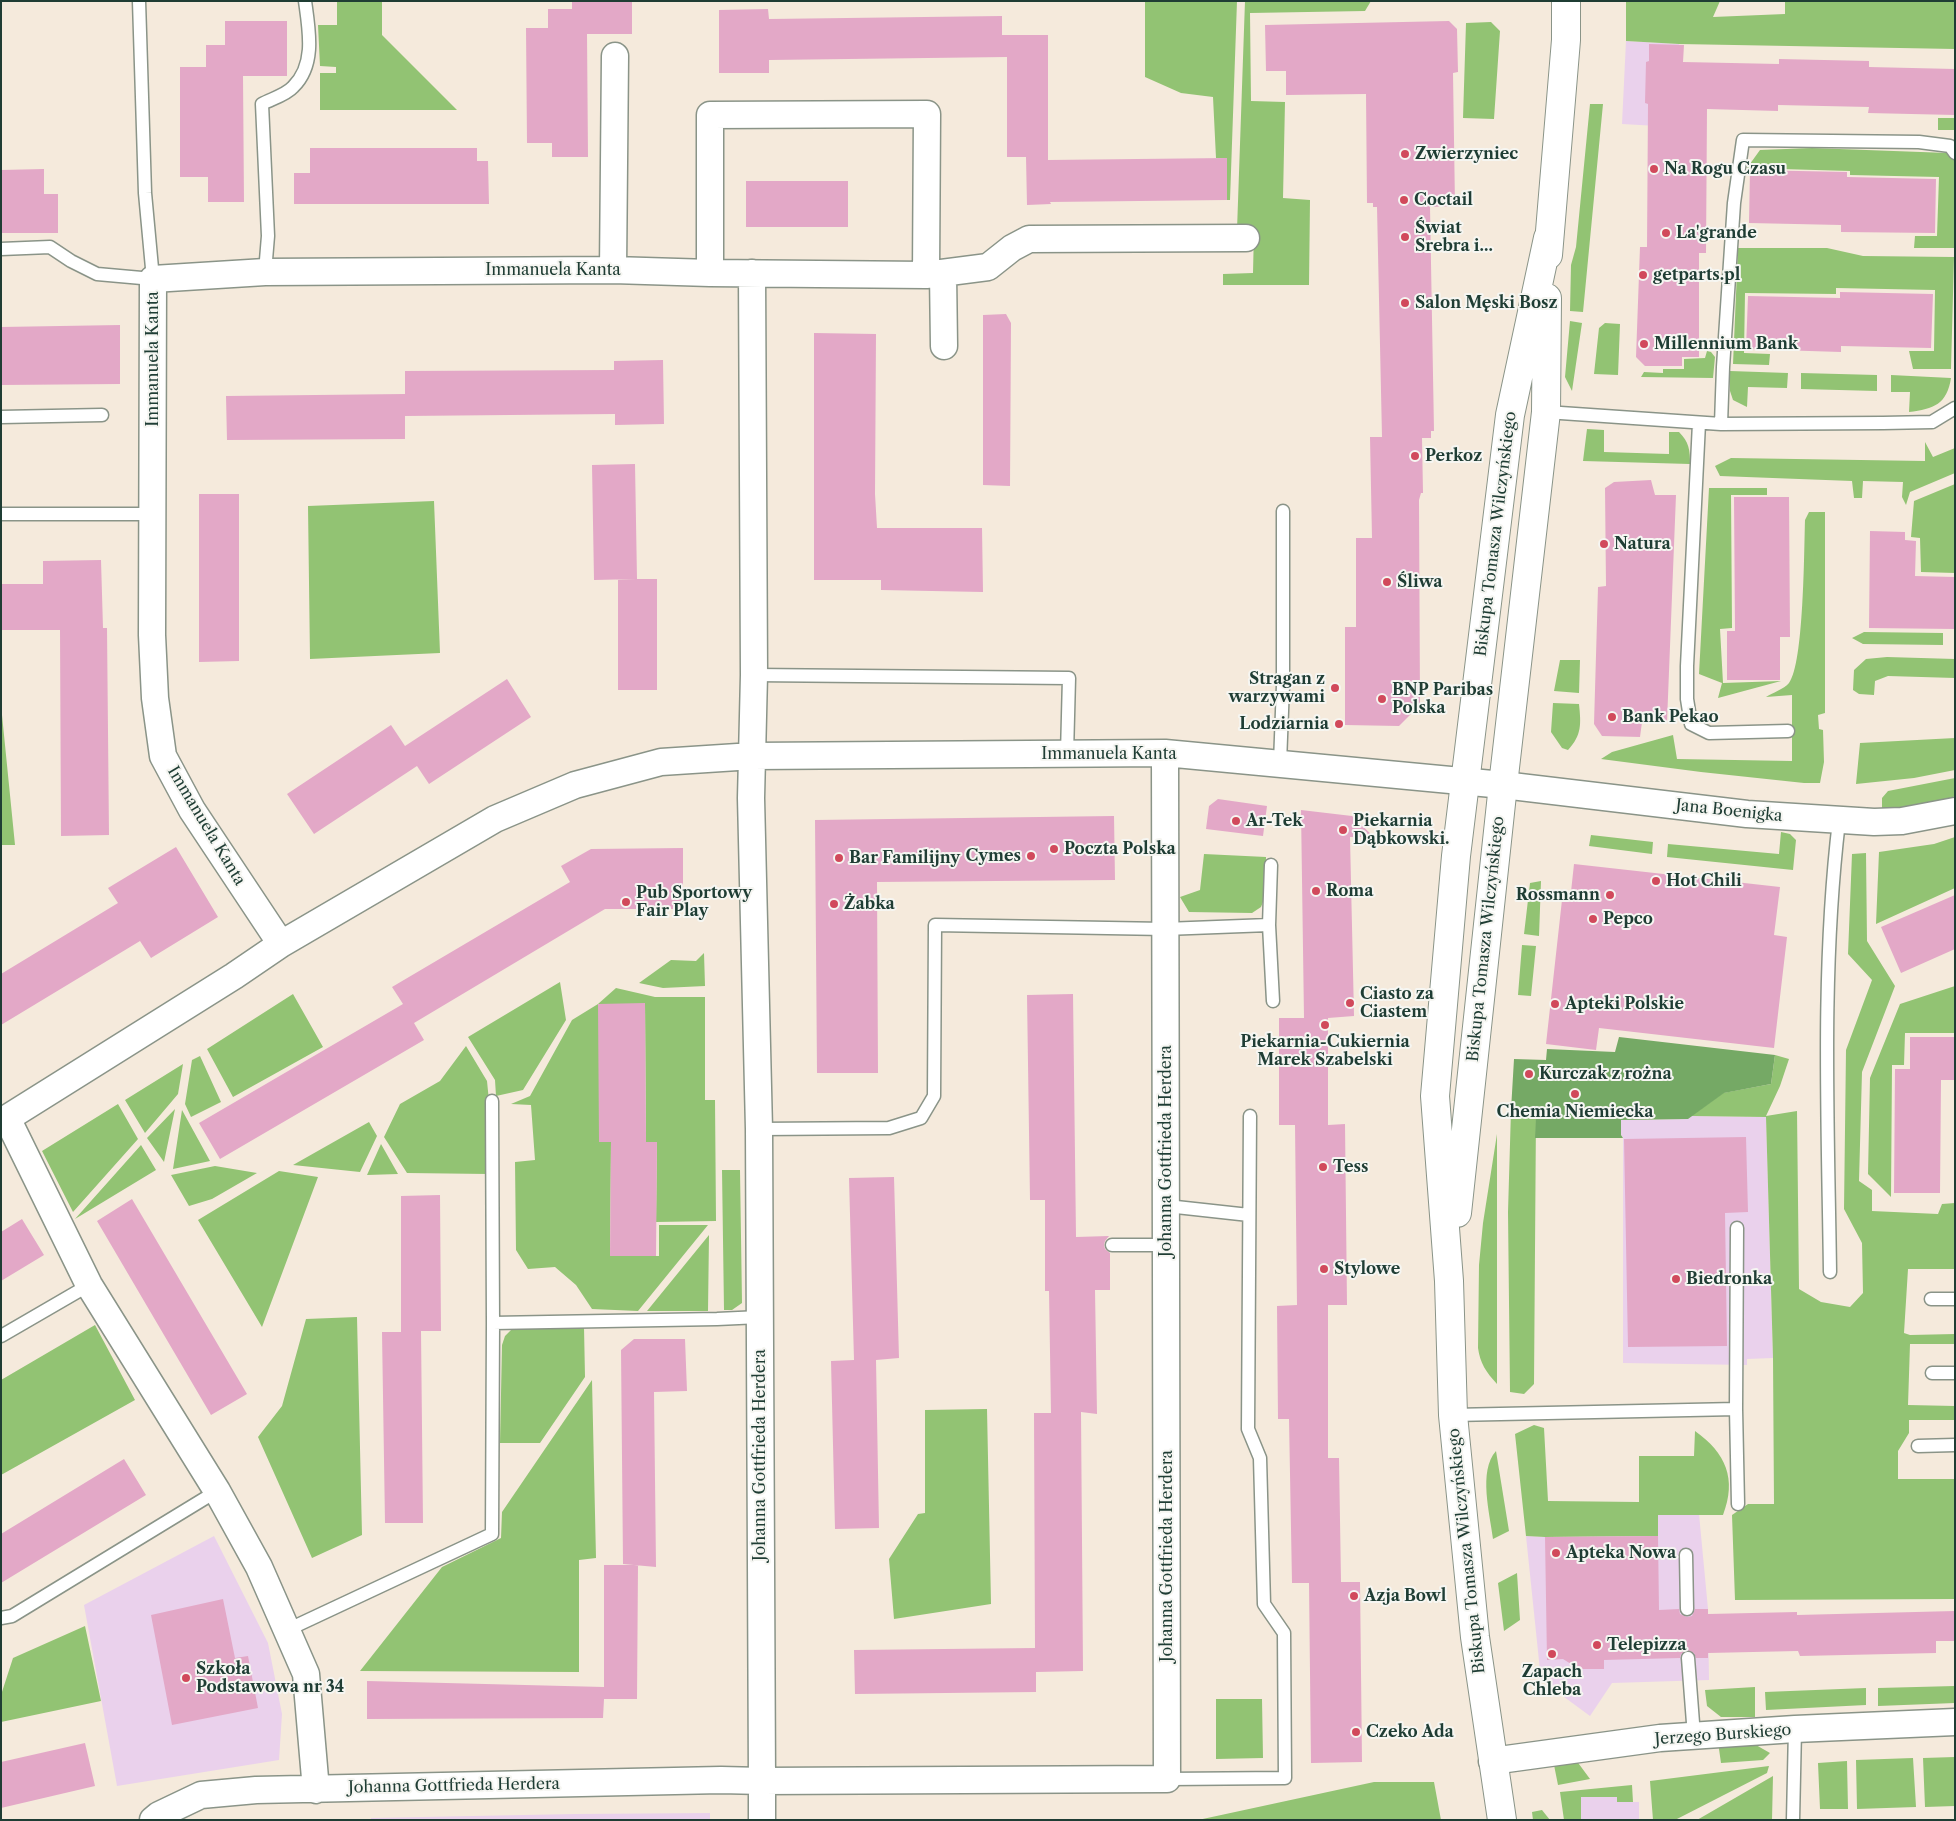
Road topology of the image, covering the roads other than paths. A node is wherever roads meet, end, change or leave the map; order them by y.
1 (139, 1) edge
2 (305, 1) edge
3 (1566, 1) edge
4 (616, 56) dead end
5 (1955, 153) edge
6 (1246, 238) dead end
7 (1548, 238) junction
8 (1, 249) edge
9 (613, 270) junction
10 (265, 272) junction
11 (710, 273) junction
12 (752, 274) junction
13 (934, 274) junction
14 (153, 279) junction
15 (944, 346) dead end
16 (1955, 408) edge
17 (1546, 412) junction
18 (102, 414) dead end
19 (1, 417) edge
20 (1699, 423) junction
21 (1721, 424) junction
22 (1283, 511) dead end
23 (1, 514) edge
24 (152, 514) junction
25 (754, 675) junction
26 (1788, 731) dead end
27 (1165, 753) junction
28 (1067, 754) junction
29 (753, 756) junction
30 (1280, 763) junction
31 (1465, 781) junction
32 (1502, 785) junction
33 (1955, 811) edge
34 (1839, 821) junction
35 (1271, 865) dead end
36 (1269, 925) junction
37 (1165, 929) junction
38 (281, 944) junction
39 (1273, 1001) dead end
40 (492, 1100) dead end
41 (1250, 1116) dead end
42 (4, 1120) edge
43 (759, 1129) junction
44 (1167, 1206) junction
45 (1249, 1215) junction
46 (1737, 1228) dead end
47 (1112, 1245) dead end
48 (1167, 1245) junction
49 (1830, 1272) dead end
50 (1449, 1281) junction
51 (89, 1285) junction
52 (1931, 1299) dead end
53 (1955, 1299) edge
54 (760, 1316) junction
55 (493, 1323) junction
56 (1, 1336) edge
57 (1932, 1373) dead end
58 (1955, 1373) edge
59 (1736, 1409) junction
60 (1453, 1415) junction
61 (1955, 1445) edge
62 (1918, 1446) dead end
63 (217, 1491) junction
64 (1738, 1504) dead end
65 (1686, 1555) dead end
66 (1687, 1609) dead end
67 (1, 1618) edge
68 (287, 1630) junction
69 (1688, 1658) dead end
70 (1955, 1722) edge
71 (1795, 1729) junction
72 (1694, 1736) junction
73 (1492, 1761) junction
74 (1167, 1779) junction
75 (762, 1781) junction
76 (316, 1790) junction
77 (153, 1820) edge
78 (762, 1820) edge
79 (1502, 1820) edge
80 (1793, 1820) edge

1 - 14 lane
2 - 10 lane
3 - 7 street, Biskupa Tomasza Wilczyńskiego
4 - 9 street
5 - 21 lane
6 - 13 street, Immanuela Kanta
7 - 17 street, Biskupa Tomasza Wilczyńskiego
7 - 31 street, Biskupa Tomasza Wilczyńskiego
8 - 14 lane
9 - 10 street, Immanuela Kanta
9 - 11 street, Immanuela Kanta
10 - 14 street, Immanuela Kanta
11 - 12 street, Immanuela Kanta
11 - 13 street
12 - 13 street, Immanuela Kanta
12 - 25 street
13 - 15 street
14 - 24 street, Immanuela Kanta
16 - 21 lane
17 - 20 lane
17 - 32 street, Biskupa Tomasza Wilczyńskiego
18 - 19 lane
20 - 21 lane
20 - 26 lane
22 - 30 lane
23 - 24 lane
24 - 38 street, Immanuela Kanta
25 - 28 lane
25 - 29 street
27 - 28 street, Immanuela Kanta
27 - 30 street, Immanuela Kanta
27 - 37 street, Johanna Gottfrieda Herdera
28 - 29 street, Immanuela Kanta
29 - 38 street, Immanuela Kanta
29 - 43 street, Johanna Gottfrieda Herdera
30 - 31 street, Immanuela Kanta
31 - 32 street, Jana Boenigka
31 - 50 street, Biskupa Tomasza Wilczyńskiego
32 - 34 street, Jana Boenigka
32 - 50 street, Biskupa Tomasza Wilczyńskiego
33 - 34 street, Jana Boenigka
34 - 49 lane
35 - 36 lane
36 - 37 lane
36 - 39 lane
37 - 43 lane
37 - 44 street, Johanna Gottfrieda Herdera
38 - 42 street, Immanuela Kanta
40 - 55 lane
41 - 45 lane
42 - 51 street
43 - 54 street, Johanna Gottfrieda Herdera
44 - 45 lane
44 - 48 street, Johanna Gottfrieda Herdera
45 - 74 lane
46 - 59 lane
47 - 48 lane
48 - 74 street, Johanna Gottfrieda Herdera
50 - 60 street, Biskupa Tomasza Wilczyńskiego
51 - 56 lane
51 - 63 street
52 - 53 lane
54 - 55 lane
54 - 75 street, Johanna Gottfrieda Herdera
55 - 68 lane
57 - 58 lane
59 - 60 lane
59 - 64 lane
60 - 73 street, Biskupa Tomasza Wilczyńskiego
61 - 62 lane
63 - 67 lane
63 - 68 street
65 - 66 lane
68 - 76 street
69 - 72 lane
70 - 71 street, Jerzego Burskiego
71 - 72 street, Jerzego Burskiego
71 - 80 lane
72 - 73 street, Jerzego Burskiego
73 - 79 street, Biskupa Tomasza Wilczyńskiego
74 - 75 street, Johanna Gottfrieda Herdera
75 - 76 street, Johanna Gottfrieda Herdera
75 - 78 street, Johanna Gottfrieda Herdera
76 - 77 street, Johanna Gottfrieda Herdera

